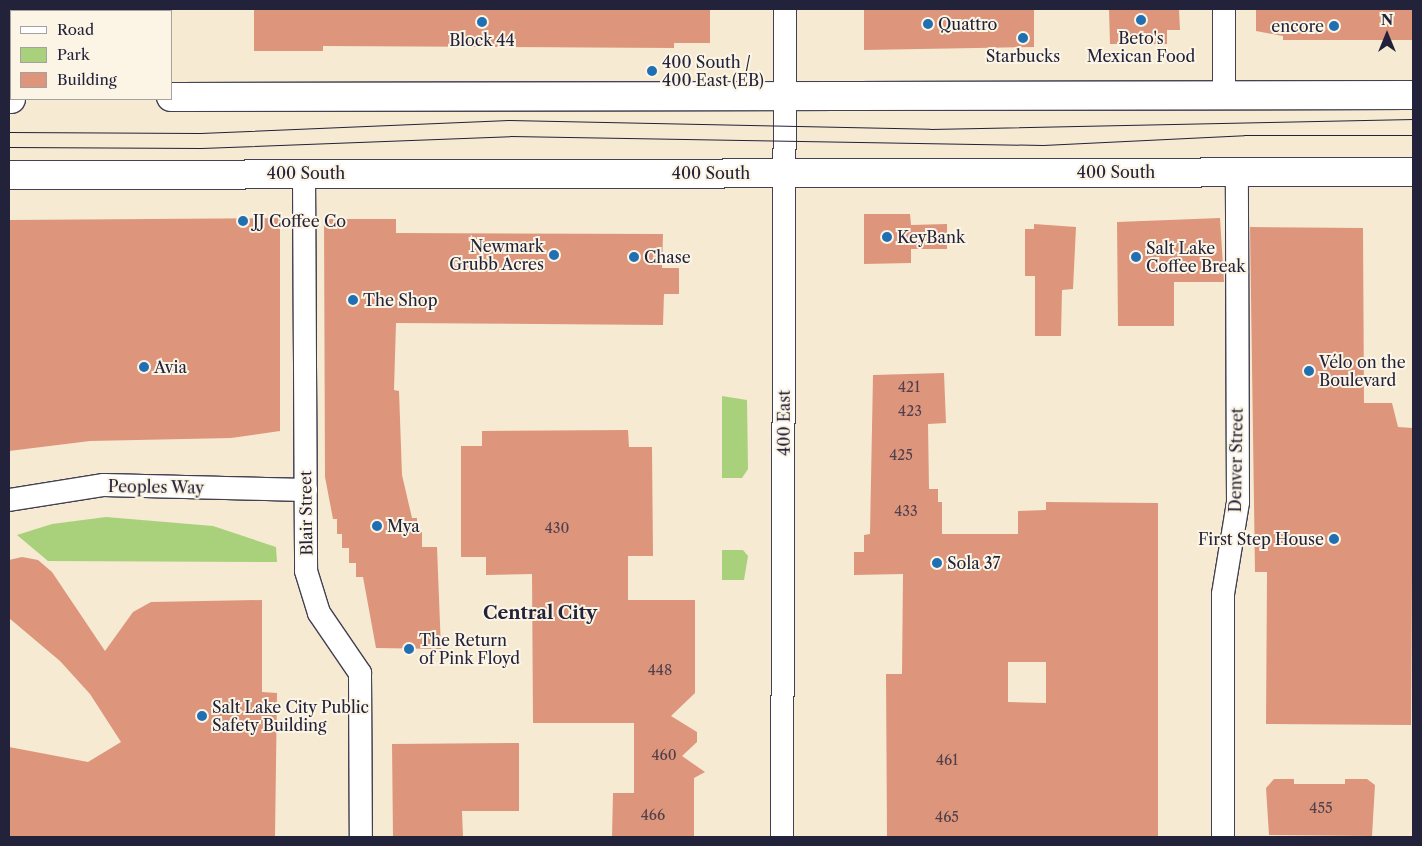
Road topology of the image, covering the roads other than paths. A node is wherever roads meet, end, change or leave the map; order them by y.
1 (785, 9) edge
2 (1224, 9) edge
3 (785, 94) junction
4 (1413, 95) edge
5 (1224, 96) junction
6 (172, 97) edge
7 (785, 172) junction
8 (1237, 172) junction
9 (1413, 172) edge
10 (304, 173) junction
11 (9, 175) edge
12 (306, 490) junction
13 (9, 500) edge
14 (361, 837) edge
15 (782, 837) edge
16 (1223, 837) edge

1 - 3 street, 400 East
2 - 5 street
3 - 5 main road
3 - 6 main road
3 - 7 street, 400 East
4 - 5 main road
7 - 8 main road, 400 South
7 - 10 main road, 400 South
7 - 15 street, 400 East
8 - 9 main road, 400 South
8 - 16 street, Denver Street
10 - 11 main road, 400 South
10 - 12 street, Blair Street
12 - 13 street, Peoples Way
12 - 14 street, Blair Street

